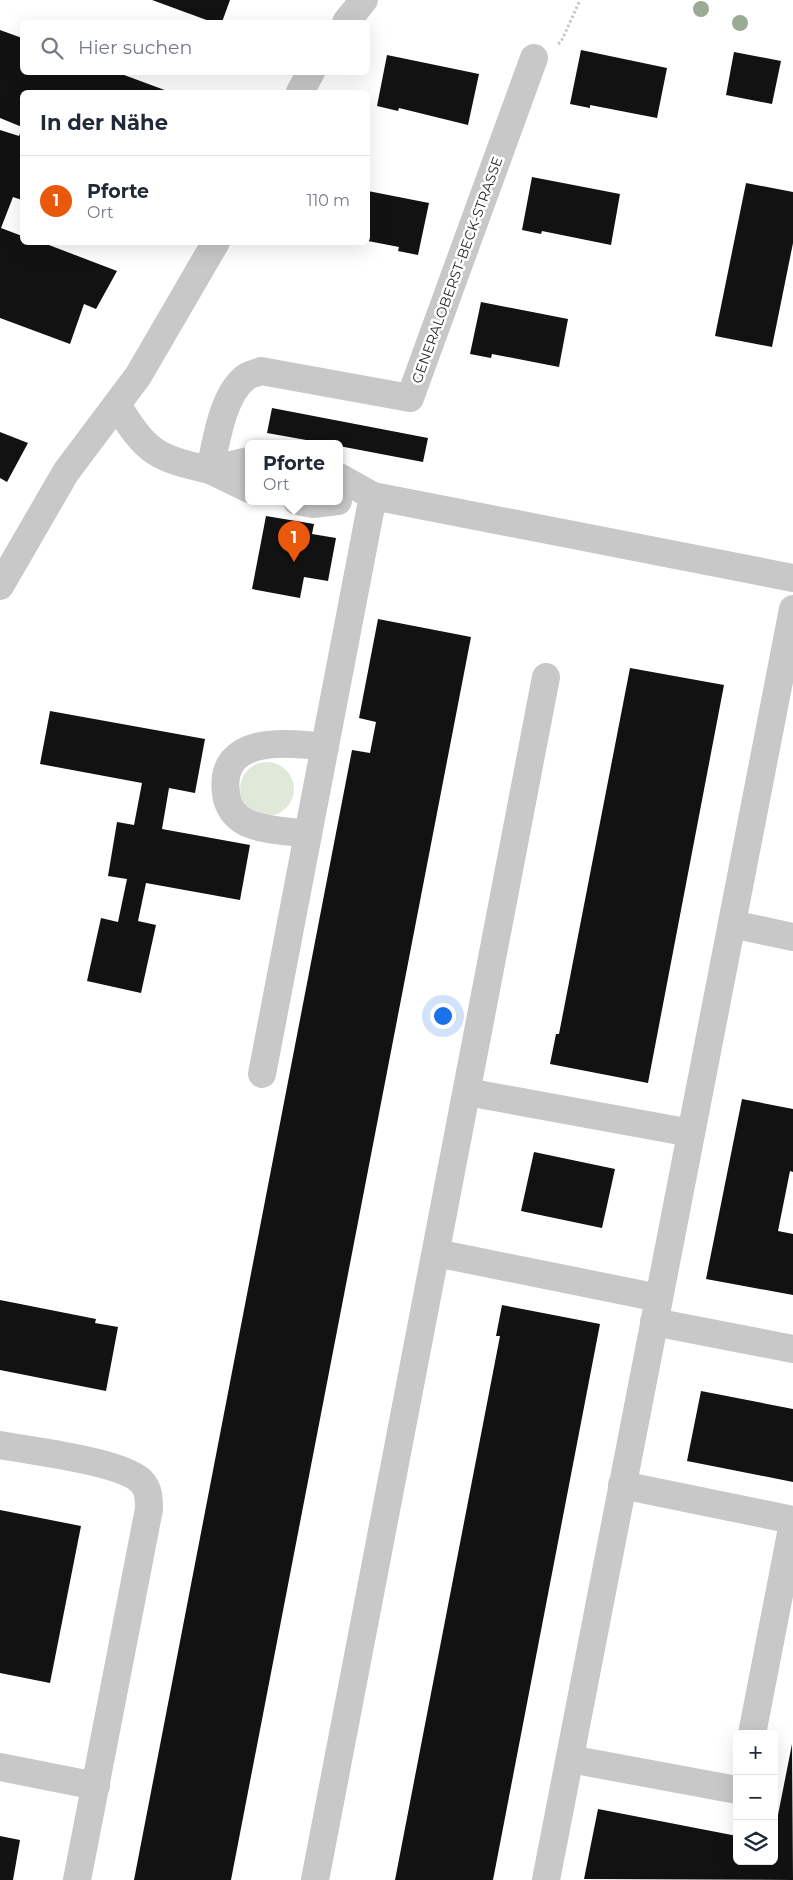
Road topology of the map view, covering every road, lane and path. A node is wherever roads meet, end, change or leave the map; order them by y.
1 (345, 0) edge
2 (364, 0) edge
3 (580, 0) edge
4 (336, 20) edge
5 (348, 20) edge
6 (534, 58) joint
7 (309, 75) edge
8 (301, 90) edge
9 (214, 245) edge
10 (117, 405) junction
11 (245, 462) edge
12 (210, 470) junction
13 (343, 479) edge
14 (245, 487) edge
15 (373, 496) junction
16 (343, 500) edge
17 (793, 578) edge
18 (0, 586) edge
19 (793, 610) edge
20 (546, 677) dead end
21 (786, 686) edge
22 (325, 747) junction
23 (308, 834) junction
24 (732, 924) junction
25 (793, 937) edge
26 (262, 1074) dead end
27 (467, 1092) junction
28 (691, 1133) junction
29 (436, 1253) junction
30 (656, 1310) junction
31 (793, 1348) edge
32 (0, 1445) edge
33 (622, 1485) junction
34 (793, 1521) edge
35 (753, 1730) edge
36 (570, 1759) junction
37 (0, 1767) edge
38 (96, 1786) junction
39 (733, 1789) edge
40 (77, 1880) edge
41 (315, 1880) edge
42 (546, 1880) edge

1 - 4 street
2 - 5 street
3 - 6 path
6 - 12 street, GENERALOBERST-BECK-STRASSE
7 - 8 street
9 - 10 street
10 - 12 street
10 - 18 street
11 - 12 street
12 - 14 street
13 - 15 street
15 - 16 street
15 - 17 street
15 - 22 street
19 - 21 street
20 - 27 street
21 - 24 street
22 - 23 street
22 - 23 street
23 - 26 street
24 - 25 street
24 - 28 street
27 - 28 street
27 - 29 street
28 - 30 street
29 - 30 street
29 - 41 street
30 - 31 street
30 - 33 street
32 - 38 street
33 - 34 street
33 - 36 street
34 - 35 street
36 - 39 street
36 - 42 street
37 - 38 street
38 - 40 street

